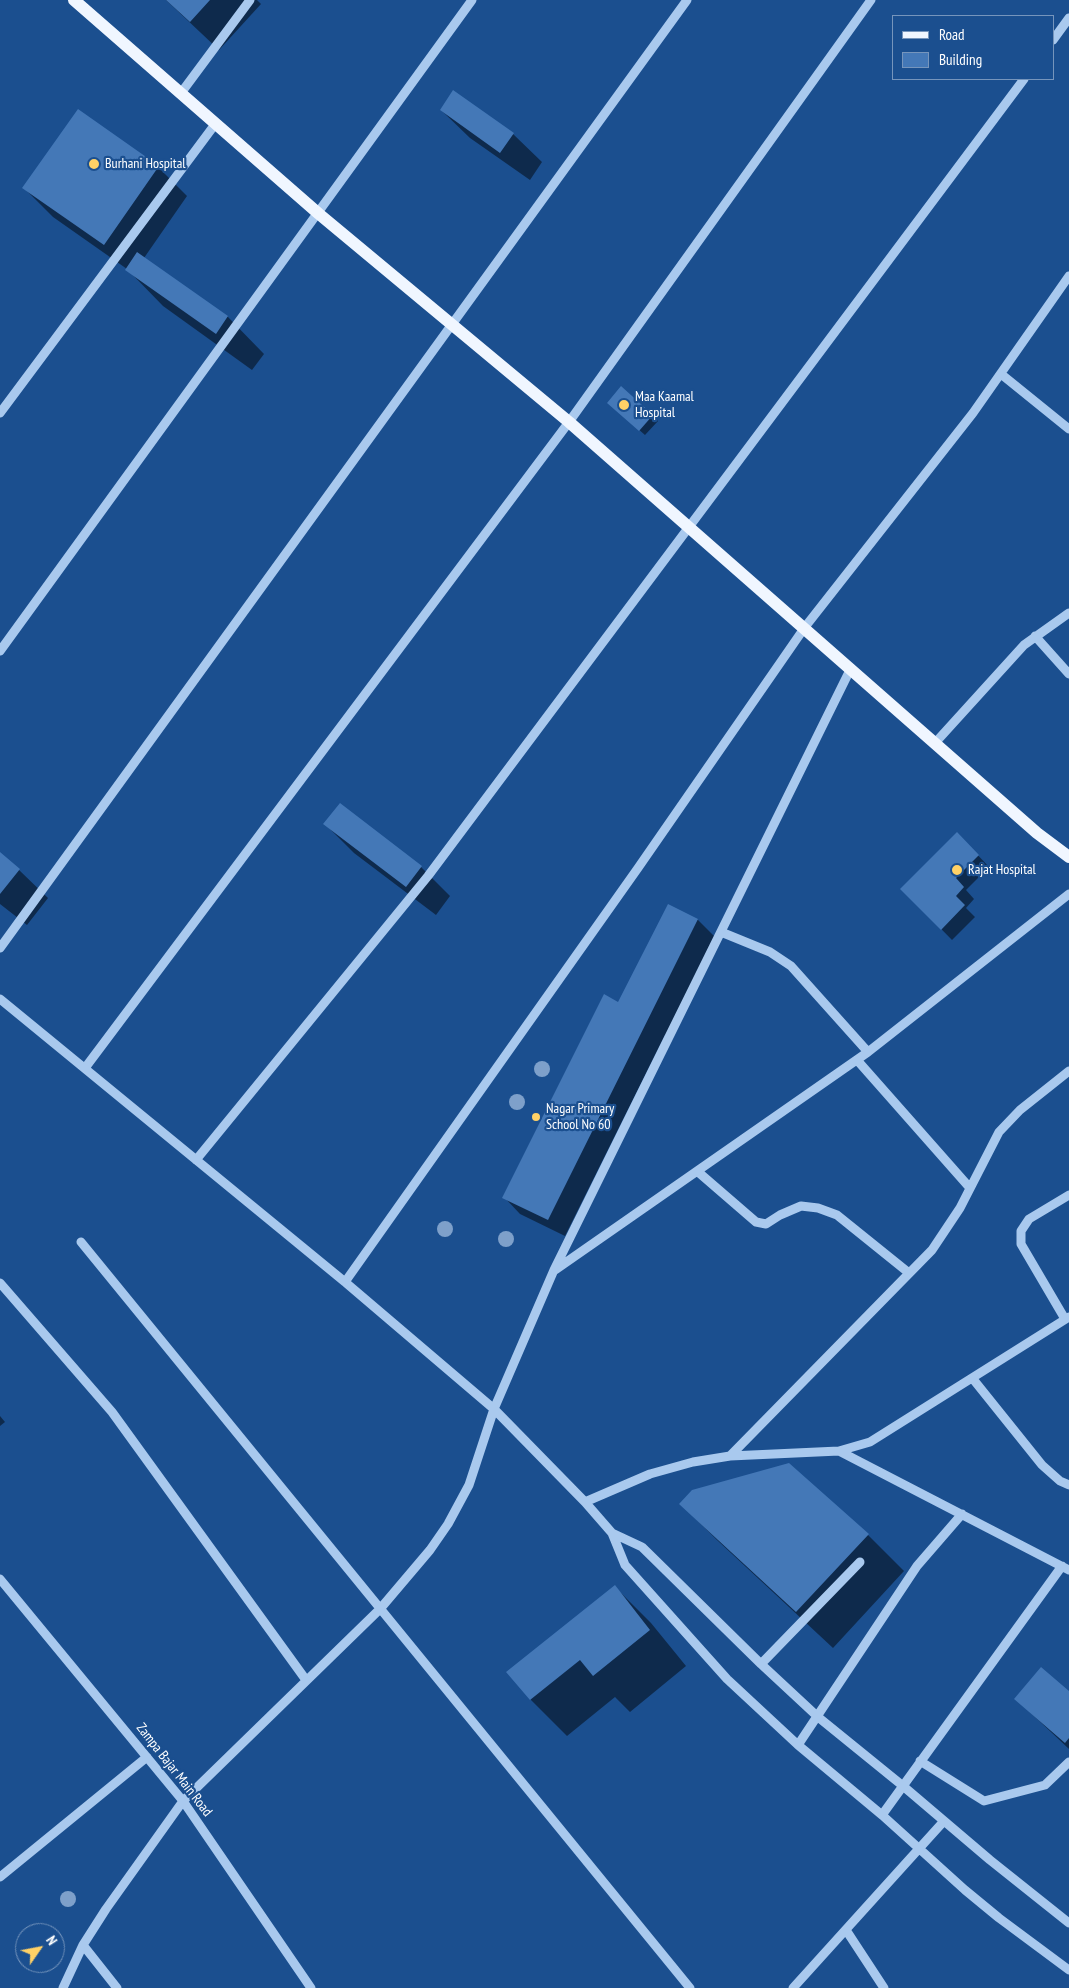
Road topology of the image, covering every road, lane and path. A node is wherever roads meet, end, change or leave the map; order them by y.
1 (74, 0) edge
2 (250, 0) edge
3 (472, 0) edge
4 (687, 0) edge
5 (871, 0) edge
6 (1069, 18) edge
7 (1054, 39) edge
8 (1023, 80) edge
9 (181, 93) junction
10 (216, 123) junction
11 (319, 214) junction
12 (1069, 276) edge
13 (450, 325) junction
14 (1001, 374) junction
15 (0, 413) edge
16 (569, 422) junction
17 (1069, 429) edge
18 (688, 526) junction
19 (1069, 613) edge
20 (805, 627) junction
21 (1035, 636) junction
22 (0, 651) edge
23 (851, 668) junction
24 (1069, 674) edge
25 (935, 743) junction
26 (1069, 857) edge
27 (1069, 894) edge
28 (722, 932) junction
29 (0, 948) edge
30 (0, 999) edge
31 (868, 1052) junction
32 (857, 1060) junction
33 (85, 1068) junction
34 (1069, 1071) edge
35 (196, 1160) junction
36 (697, 1171) junction
37 (970, 1188) junction
38 (1069, 1195) edge
39 (81, 1242) dead end
40 (554, 1270) junction
41 (909, 1273) junction
42 (345, 1282) junction
43 (0, 1284) edge
44 (1067, 1318) edge
45 (973, 1379) junction
46 (494, 1409) junction
47 (839, 1451) junction
48 (730, 1456) junction
49 (1069, 1484) edge
50 (585, 1502) junction
51 (962, 1514) junction
52 (612, 1533) junction
53 (860, 1562) dead end
54 (1066, 1568) edge
55 (0, 1580) edge
56 (380, 1609) junction
57 (761, 1664) junction
58 (306, 1680) junction
59 (818, 1717) junction
60 (798, 1745) junction
61 (147, 1757) junction
62 (920, 1760) junction
63 (1069, 1762) edge
64 (903, 1786) junction
65 (183, 1801) junction
66 (882, 1815) junction
67 (944, 1821) junction
68 (919, 1848) junction
69 (0, 1877) edge
70 (1069, 1923) edge
71 (846, 1930) junction
72 (83, 1945) junction
73 (1069, 1970) edge
74 (63, 1988) edge
75 (117, 1988) edge
76 (311, 1988) edge
77 (690, 1988) edge
78 (793, 1988) edge
79 (884, 1988) edge

1 - 9 main road
2 - 9 street
3 - 11 street
4 - 13 street
5 - 16 street
6 - 7 street
8 - 18 street
9 - 10 main road
10 - 11 main road
10 - 15 street
11 - 13 main road
11 - 22 street
12 - 14 street
13 - 16 main road
13 - 29 street
14 - 17 street
14 - 20 street
16 - 18 main road
16 - 33 street
18 - 20 main road
18 - 35 street
19 - 21 street
20 - 23 main road
20 - 42 street
21 - 24 street
21 - 25 street
23 - 25 main road
23 - 28 street
25 - 26 main road
27 - 31 street
28 - 31 street
28 - 40 street
30 - 33 street
31 - 32 street
32 - 36 street
32 - 37 street
33 - 35 street
34 - 37 street
35 - 42 street
36 - 40 street
36 - 41 street
37 - 41 street
38 - 44 street
39 - 56 street
40 - 46 street
41 - 48 street
42 - 46 street
43 - 58 street
44 - 45 street
45 - 47 street
45 - 49 street
46 - 50 street
46 - 56 street
47 - 48 street
47 - 51 street
48 - 50 street
50 - 52 street
51 - 54 street
51 - 59 street
52 - 57 street
52 - 60 street
53 - 57 street
54 - 62 street
55 - 61 street, Zampa Bajar Main Road
56 - 58 street
56 - 77 street
57 - 59 street
58 - 65 street
59 - 60 street
59 - 64 street
60 - 66 street
61 - 65 street, Zampa Bajar Main Road
61 - 69 street
62 - 63 street
62 - 64 street
64 - 66 street
64 - 67 street
65 - 72 street
65 - 76 street, Zampa Bajar Main Road
66 - 68 street
67 - 68 street
67 - 70 street
68 - 71 street
68 - 73 street
71 - 78 street
71 - 79 street
72 - 74 street
72 - 75 street

